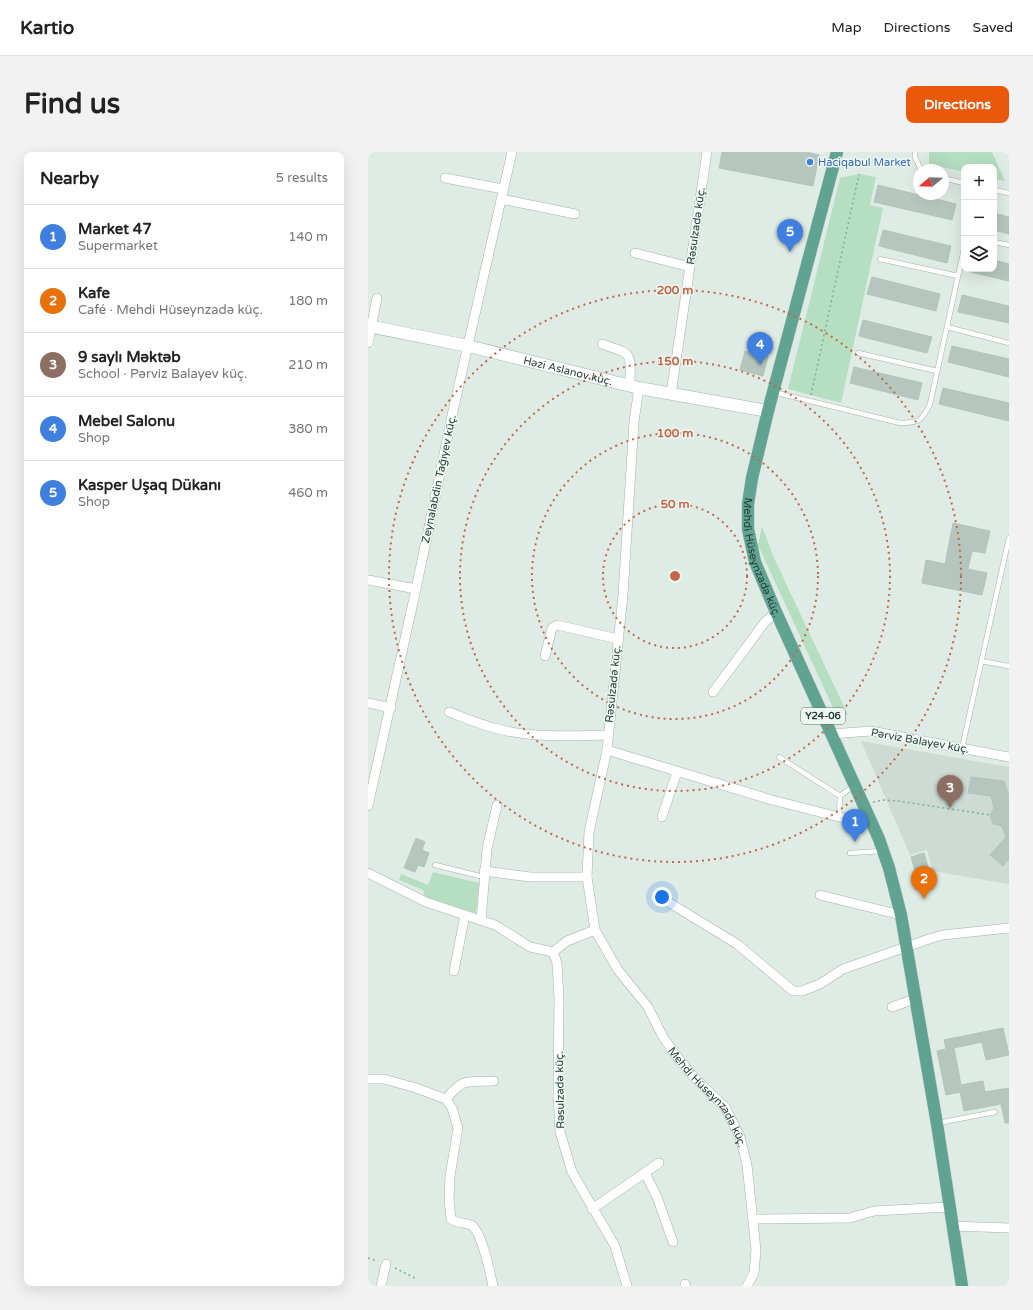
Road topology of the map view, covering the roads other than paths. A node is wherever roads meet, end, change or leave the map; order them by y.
1 (512, 152) edge
2 (707, 152) edge
3 (837, 152) edge
4 (915, 152) edge
5 (918, 164) edge
6 (445, 178) dead end
7 (949, 179) edge
8 (961, 182) edge
9 (997, 191) edge
10 (1009, 193) edge
11 (502, 194) junction
12 (575, 214) dead end
13 (997, 243) edge
14 (1009, 245) edge
15 (635, 253) dead end
16 (880, 260) dead end
17 (961, 262) edge
18 (690, 267) junction
19 (958, 276) junction
20 (377, 298) dead end
21 (370, 326) edge
22 (947, 327) junction
23 (368, 343) edge
24 (1009, 343) edge
25 (602, 344) dead end
26 (468, 346) junction
27 (858, 353) dead end
28 (937, 371) junction
29 (634, 387) junction
30 (773, 392) junction
31 (671, 394) junction
32 (768, 411) junction
33 (1009, 538) edge
34 (368, 580) edge
35 (416, 589) junction
36 (776, 612) junction
37 (618, 639) junction
38 (545, 656) dead end
39 (981, 661) junction
40 (1009, 666) edge
41 (713, 692) dead end
42 (368, 703) edge
43 (391, 708) junction
44 (449, 712) dead end
45 (831, 734) junction
46 (608, 735) junction
47 (962, 748) junction
48 (607, 750) junction
49 (778, 757) dead end
50 (1009, 757) edge
51 (677, 772) junction
52 (854, 785) junction
53 (840, 796) junction
54 (497, 805) dead end
55 (368, 806) edge
56 (662, 817) dead end
57 (839, 817) junction
58 (872, 822) junction
59 (884, 851) junction
60 (850, 853) dead end
61 (435, 865) dead end
62 (368, 874) edge
63 (484, 874) junction
64 (587, 877) junction
65 (820, 895) dead end
66 (660, 897) dead end
67 (465, 915) junction
68 (901, 915) junction
69 (481, 920) junction
70 (1009, 928) edge
71 (595, 930) junction
72 (906, 948) junction
73 (552, 952) junction
74 (454, 971) dead end
75 (915, 999) junction
76 (892, 1007) dead end
77 (368, 1079) edge
78 (494, 1081) dead end
79 (446, 1099) junction
80 (995, 1112) dead end
81 (937, 1124) junction
82 (659, 1163) dead end
83 (645, 1172) junction
84 (948, 1207) junction
85 (592, 1209) junction
86 (754, 1219) junction
87 (951, 1226) junction
88 (1009, 1228) edge
89 (673, 1242) dead end
90 (386, 1264) dead end
91 (381, 1286) edge
92 (492, 1286) edge
93 (627, 1286) edge
94 (747, 1286) edge
95 (958, 1286) edge
96 (962, 1286) edge

1 - 11 street, Zeynalabdin Tağıyev küç.
2 - 18 street, Rəsulzadə küç.
3 - 30 main road, Mehdi Hüseynzadə küç. / Y24-06
4 - 5 lane
6 - 11 street
7 - 8 lane
9 - 10 lane
11 - 12 street
11 - 26 street, Zeynalabdin Tağıyev küç.
13 - 14 lane
15 - 18 street
16 - 19 lane
17 - 19 lane
18 - 31 street, Rəsulzadə küç.
19 - 22 lane
20 - 21 street
21 - 23 street
21 - 26 main road, Həzi Aslanov küç.
22 - 24 lane
22 - 28 lane
25 - 29 street, Rəsulzadə küç.
26 - 29 main road, Həzi Aslanov küç.
26 - 35 street, Zeynalabdin Tağıyev küç.
27 - 28 lane
28 - 30 lane
29 - 31 main road, Həzi Aslanov küç.
29 - 37 street, Rəsulzadə küç.
30 - 32 main road, Mehdi Hüseynzadə küç. / Y24-06
31 - 32 main road, Həzi Aslanov küç.
32 - 36 main road, Mehdi Hüseynzadə küç. / Y24-06
33 - 39 lane
34 - 35 street
35 - 43 street, Zeynalabdin Tağıyev küç.
36 - 41 street
36 - 45 main road, Mehdi Hüseynzadə küç. / Y24-06
37 - 38 street
37 - 46 street, Rəsulzadə küç.
39 - 40 lane
39 - 47 lane
42 - 43 street
43 - 55 street, Zeynalabdin Tağıyev küç.
44 - 46 street
45 - 47 street, Pərviz Balayev küç.
45 - 52 main road, Mehdi Hüseynzadə küç. / Y24-06
46 - 48 street, Rəsulzadə küç.
47 - 50 street, Pərviz Balayev küç.
48 - 51 street
48 - 64 street, Rəsulzadə küç.
49 - 53 lane
51 - 56 street
51 - 57 street
52 - 53 lane
52 - 58 main road, Mehdi Hüseynzadə küç. / Y24-06
53 - 57 lane
54 - 63 street
57 - 58 street
58 - 59 main road, Mehdi Hüseynzadə küç. / Y24-06
59 - 60 lane
59 - 68 main road, Mehdi Hüseynzadə küç. / Y24-06
61 - 63 lane
62 - 67 street
63 - 64 street
63 - 69 street
64 - 71 street, Rəsulzadə küç.
65 - 68 street
66 - 72 street
67 - 69 street
67 - 74 street
68 - 72 main road, Mehdi Hüseynzadə küç. / Y24-06
69 - 73 street
70 - 72 street
71 - 73 street
71 - 86 street, Mehdi Hüseynzadə küç.
72 - 75 main road, Mehdi Hüseynzadə küç. / Y24-06
73 - 85 street, Rəsulzadə küç.
75 - 76 street
75 - 81 main road, Mehdi Hüseynzadə küç. / Y24-06
77 - 79 street
78 - 79 street
79 - 92 street
80 - 81 lane
81 - 84 main road, Mehdi Hüseynzadə küç. / Y24-06
82 - 83 street
83 - 85 street
83 - 89 street
84 - 86 street
84 - 87 main road, Mehdi Hüseynzadə küç. / Y24-06
85 - 93 street, Rəsulzadə küç.
86 - 94 street, Mehdi Hüseynzadə küç.
87 - 88 street
87 - 96 main road, Mehdi Hüseynzadə küç. / Y24-06
90 - 91 street
95 - 96 street

